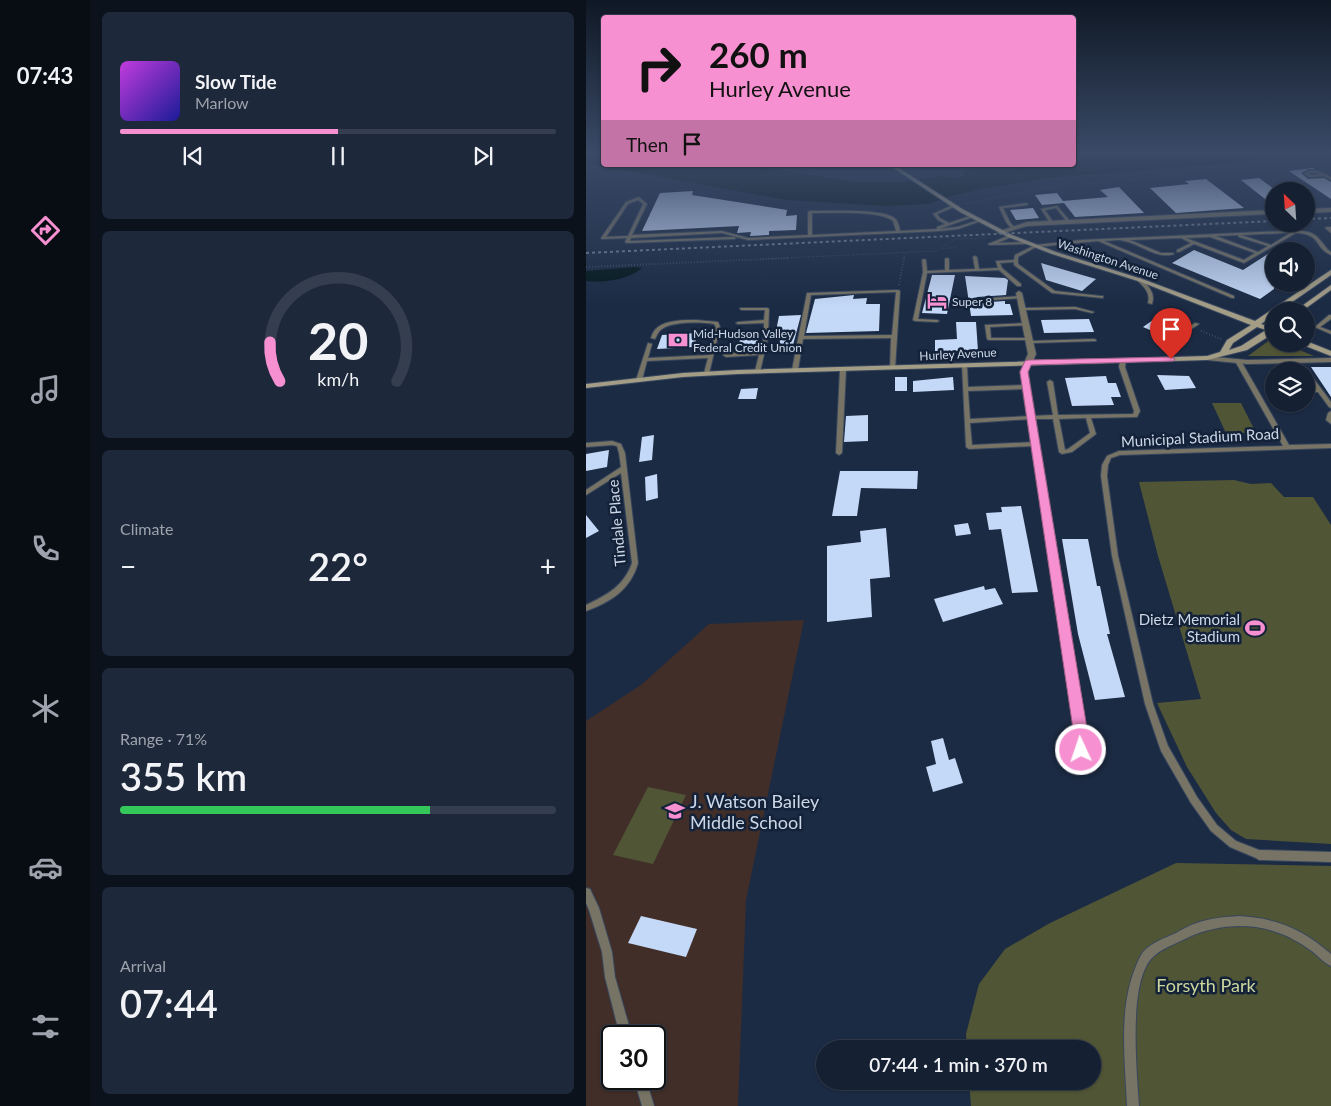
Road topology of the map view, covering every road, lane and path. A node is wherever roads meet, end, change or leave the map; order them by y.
1 (627, 204) edge
2 (645, 204) edge
3 (959, 204) edge
4 (1026, 204) dead end
5 (952, 205) junction
6 (1331, 210) edge
7 (1315, 211) edge
8 (1265, 212) edge
9 (971, 217) junction
10 (979, 221) junction
11 (1051, 222) junction
12 (1068, 222) junction
13 (948, 224) junction
14 (1012, 226) junction
15 (930, 230) junction
16 (898, 231) junction
17 (1000, 232) junction
18 (1296, 232) junction
19 (769, 234) dead end
20 (1235, 234) junction
21 (1208, 235) junction
22 (798, 236) junction
23 (810, 236) junction
24 (1010, 236) junction
25 (1180, 236) junction
26 (629, 237) junction
27 (749, 237) junction
28 (989, 239) dead end
29 (1124, 239) junction
30 (1097, 240) junction
31 (1195, 242) junction
32 (1278, 242) edge
33 (1026, 243) junction
34 (1265, 244) edge
35 (1035, 246) junction
36 (956, 247) dead end
37 (1265, 249) edge
38 (941, 250) junction
39 (1178, 251) dead end
40 (905, 252) junction
41 (1258, 253) junction
42 (1172, 254) dead end
43 (1331, 254) edge
44 (975, 257) dead end
45 (947, 259) dead end
46 (924, 260) dead end
47 (1015, 261) junction
48 (586, 267) edge
49 (1000, 269) junction
50 (977, 270) junction
51 (947, 271) junction
52 (925, 272) junction
53 (1331, 272) edge
54 (1139, 279) junction
55 (1331, 287) edge
56 (898, 291) junction
57 (1019, 292) junction
58 (1101, 296) dead end
59 (1232, 296) dead end
60 (977, 300) dead end
61 (1288, 302) edge
62 (1310, 302) edge
63 (1150, 303) dead end
64 (1023, 309) junction
65 (742, 310) dead end
66 (1092, 312) dead end
67 (1331, 316) edge
68 (1265, 318) edge
69 (767, 321) junction
70 (937, 321) dead end
71 (738, 323) dead end
72 (1027, 324) junction
73 (1197, 324) dead end
74 (1255, 324) junction
75 (1265, 327) edge
76 (1185, 331) dead end
77 (1331, 333) edge
78 (1265, 334) edge
79 (894, 336) junction
80 (1178, 336) dead end
81 (653, 338) dead end
82 (801, 338) junction
83 (1030, 340) junction
84 (1094, 340) dead end
85 (650, 344) dead end
86 (1166, 344) dead end
87 (1315, 347) edge
88 (762, 353) junction
89 (1222, 354) junction
90 (1331, 354) edge
91 (726, 355) dead end
92 (711, 356) junction
93 (1207, 358) junction
94 (645, 360) junction
95 (1123, 360) junction
96 (1331, 360) edge
97 (1238, 361) junction
98 (1297, 361) joint
99 (1028, 363) junction
100 (964, 366) junction
101 (894, 368) junction
102 (843, 369) junction
103 (795, 370) junction
104 (758, 371) junction
105 (706, 373) junction
106 (639, 380) junction
107 (1050, 382) dead end
108 (1315, 383) edge
109 (586, 386) edge
110 (1026, 387) junction
111 (966, 389) junction
112 (1315, 390) edge
113 (1320, 390) junction
114 (1331, 406) edge
115 (1331, 413) edge
116 (1031, 417) junction
117 (1057, 417) junction
118 (1088, 417) junction
119 (967, 421) junction
120 (1331, 422) edge
121 (1035, 444) junction
122 (586, 445) edge
123 (1331, 446) edge
124 (1287, 447) junction
125 (839, 453) dead end
126 (624, 468) junction
127 (586, 493) edge
128 (586, 608) edge
129 (1081, 750) dead end
130 (1331, 857) edge
131 (586, 893) edge
132 (1331, 961) edge
133 (623, 1025) edge
134 (643, 1090) edge
135 (648, 1106) edge
136 (1133, 1106) edge

1 - 26 lane
2 - 26 lane
3 - 5 path
4 - 14 lane
5 - 9 street, Washington Avenue
5 - 13 lane
6 - 7 street
8 - 12 street
9 - 10 street, Washington Avenue
9 - 13 lane
10 - 15 lane
10 - 17 street, Washington Avenue
11 - 12 street
11 - 12 lane
11 - 14 street
13 - 15 lane
14 - 17 street
15 - 16 lane
16 - 23 lane
16 - 23 lane
17 - 24 street, Washington Avenue
18 - 20 lane
18 - 32 lane
18 - 43 lane
19 - 22 lane
20 - 21 lane
20 - 34 lane
21 - 25 lane
21 - 41 lane
22 - 23 lane
22 - 27 lane
24 - 33 street, Washington Avenue
24 - 33 lane
25 - 29 lane
25 - 31 lane
26 - 27 lane
26 - 27 lane
28 - 38 path
29 - 30 lane
29 - 42 lane
30 - 35 lane
30 - 59 lane
31 - 39 lane
31 - 41 lane
33 - 35 street, Washington Avenue
35 - 47 lane
35 - 54 street, Washington Avenue
36 - 38 path
37 - 41 lane
38 - 40 path
40 - 48 path
40 - 56 path
44 - 50 lane
45 - 51 lane
46 - 52 lane
47 - 49 lane
47 - 58 lane
49 - 50 lane
49 - 57 lane
50 - 51 lane
51 - 52 lane
52 - 70 lane
53 - 61 street
54 - 63 lane
54 - 74 street, Washington Avenue
55 - 62 street
56 - 79 lane
56 - 82 lane
57 - 60 lane
57 - 64 street
64 - 66 lane
64 - 72 street
65 - 69 lane
67 - 77 lane
68 - 74 street
69 - 71 lane
69 - 88 lane
72 - 83 street
72 - 83 lane
73 - 76 lane
74 - 75 street, Washington Avenue
74 - 89 street
78 - 89 street
79 - 82 lane
79 - 101 lane
80 - 86 lane
81 - 92 lane
82 - 103 lane
83 - 84 lane
83 - 99 street
85 - 94 lane
87 - 90 street
88 - 91 lane
88 - 104 lane
89 - 93 street
92 - 94 lane
92 - 105 lane
93 - 95 street, Hurley Avenue
93 - 97 street, Hurley Avenue
94 - 106 lane
95 - 99 street, Hurley Avenue
95 - 118 lane
96 - 98 street, Hurley Avenue
97 - 98 street, Hurley Avenue
97 - 124 lane
99 - 100 street, Hurley Avenue
99 - 110 street
100 - 101 street, Hurley Avenue
100 - 111 lane
101 - 102 street, Hurley Avenue
102 - 103 street, Hurley Avenue
102 - 125 lane
103 - 104 street, Hurley Avenue
104 - 105 street, Hurley Avenue
105 - 106 street, Hurley Avenue
106 - 109 street, Hurley Avenue
107 - 117 lane
108 - 113 lane
110 - 111 lane
110 - 116 street
111 - 119 lane
112 - 113 lane
113 - 114 lane
115 - 120 lane
116 - 117 lane
116 - 119 lane
116 - 121 street
117 - 118 lane
117 - 118 lane
119 - 121 lane
121 - 129 street
122 - 126 lane, Tindale Place
123 - 124 lane, Municipal Stadium Road
124 - 130 lane, Municipal Stadium Road
126 - 127 lane
126 - 128 lane, Tindale Place
131 - 133 lane
132 - 136 lane
134 - 135 lane

